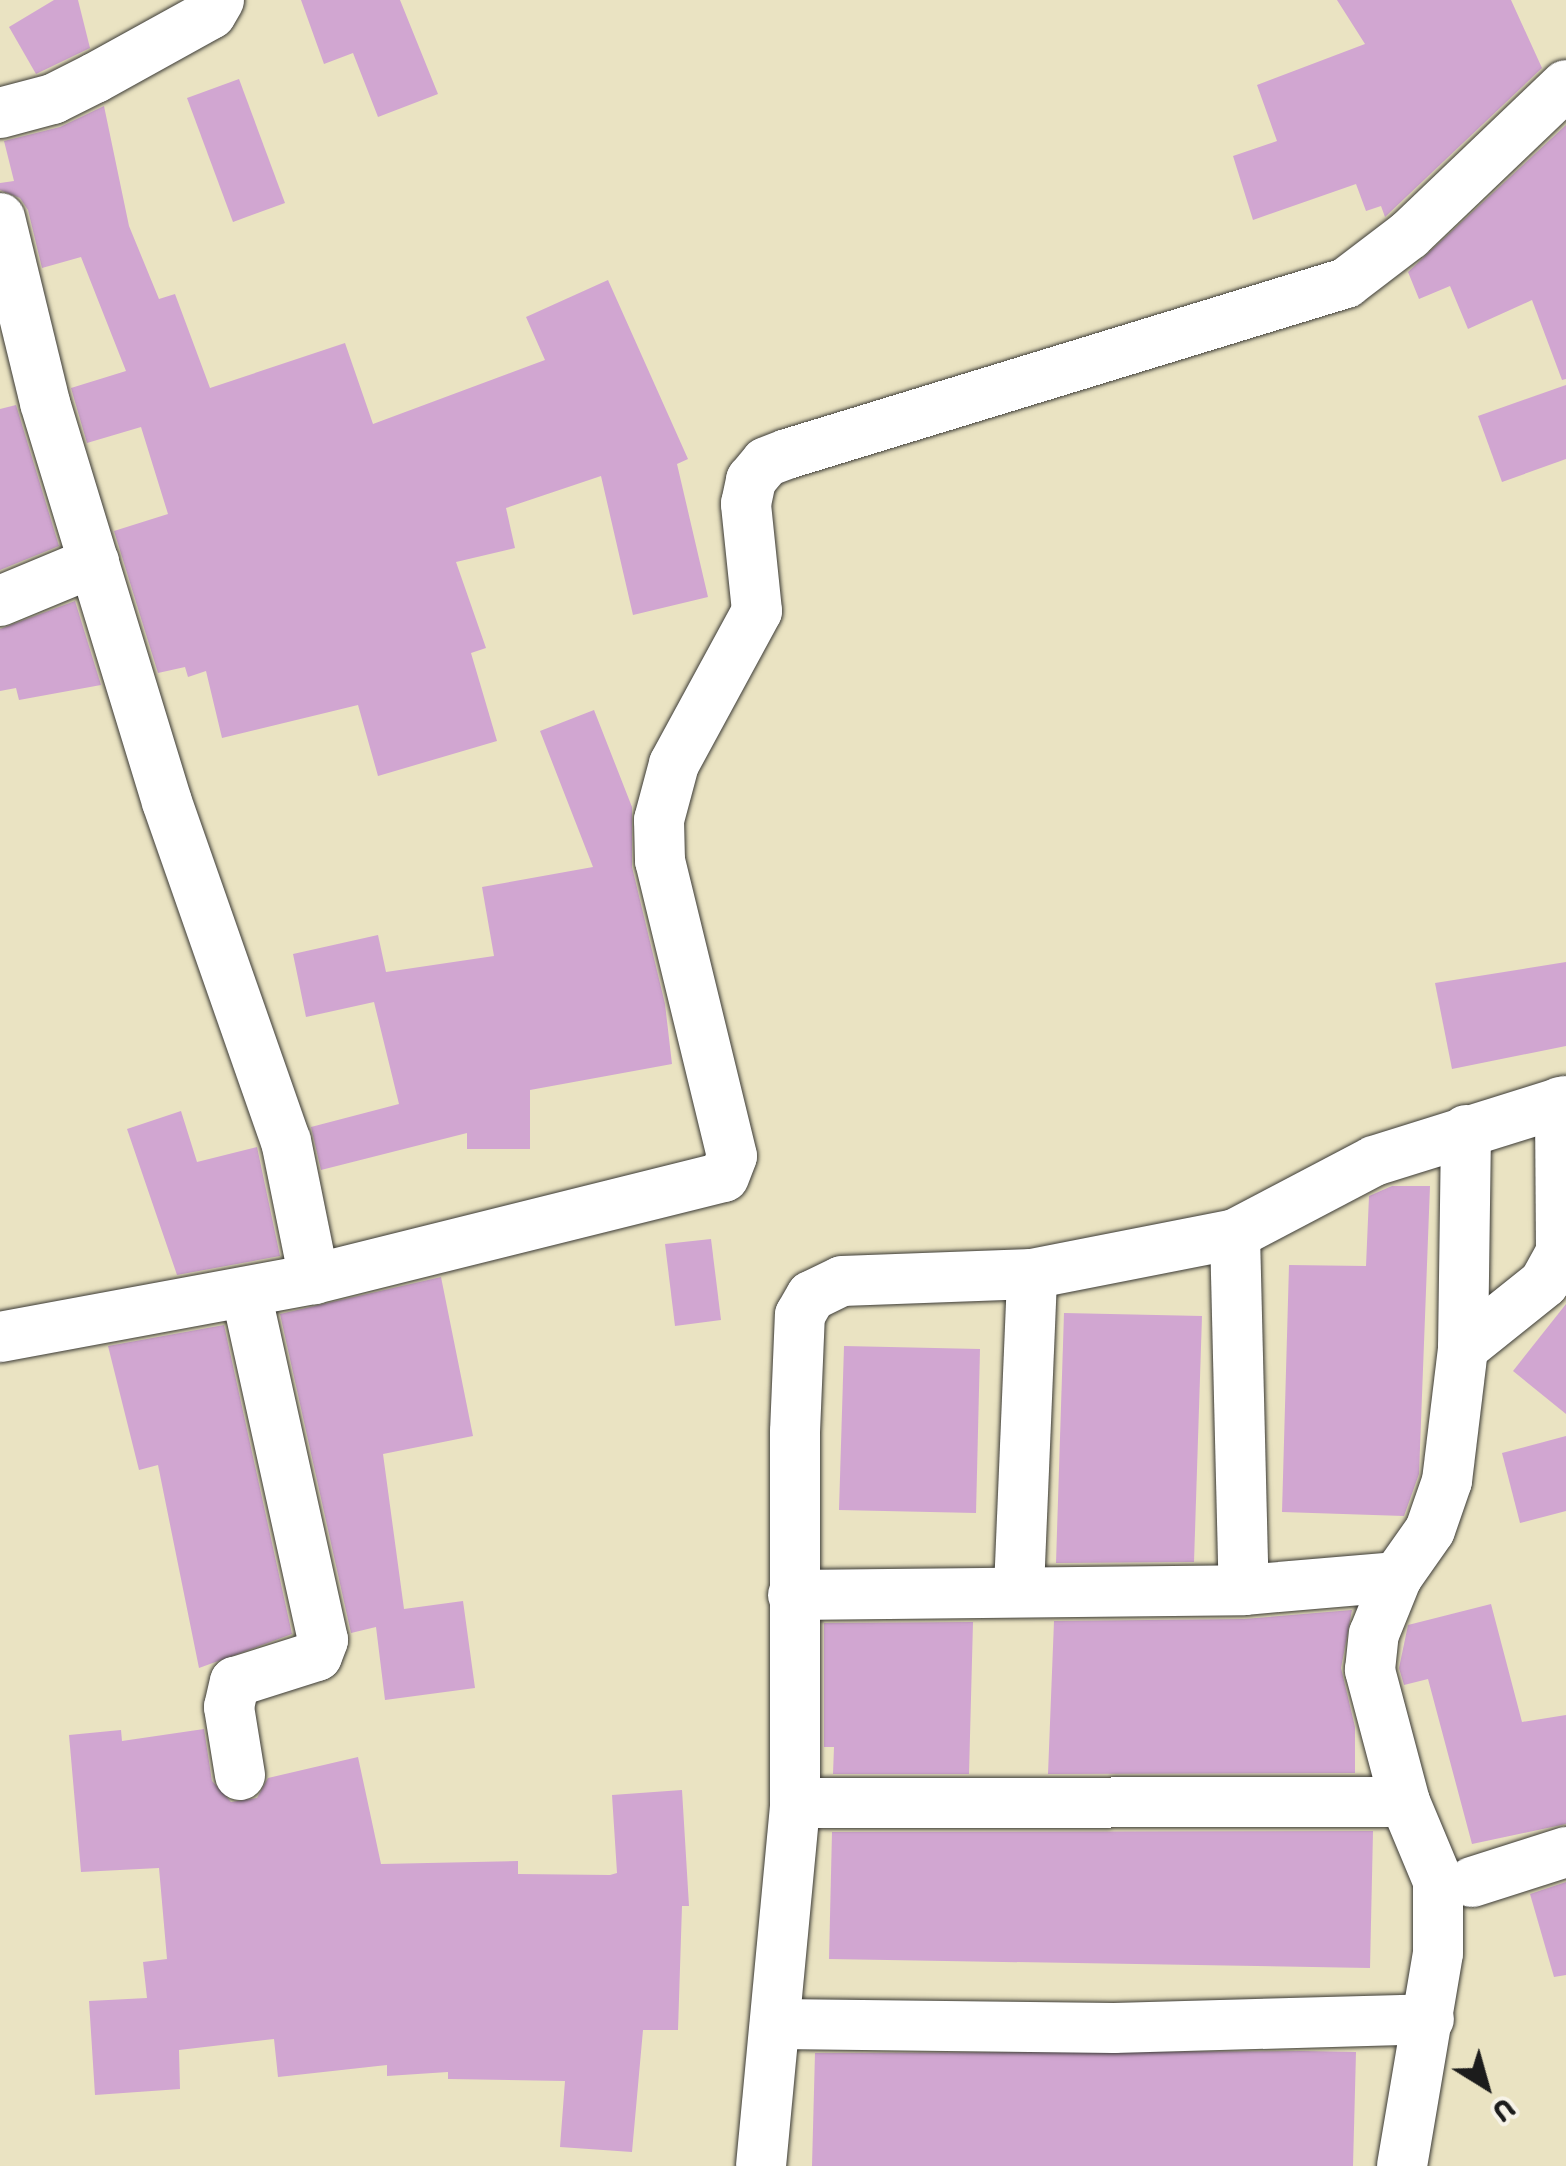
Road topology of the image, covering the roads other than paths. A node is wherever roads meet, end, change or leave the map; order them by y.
1 (219, 0) edge
2 (1566, 85) edge
3 (0, 113) edge
4 (0, 218) edge
5 (94, 562) junction
6 (0, 601) edge
7 (1563, 1102) edge
8 (1466, 1130) junction
9 (1235, 1234) junction
10 (1032, 1274) junction
11 (314, 1279) junction
12 (246, 1293) junction
13 (0, 1336) edge
14 (1463, 1348) junction
15 (1397, 1577) junction
16 (1019, 1589) junction
17 (1244, 1590) junction
18 (792, 1595) junction
19 (240, 1775) dead end
20 (1406, 1802) junction
21 (795, 1803) junction
22 (1566, 1852) edge
23 (1472, 1882) dead end
24 (1428, 2019) junction
25 (778, 2024) junction
26 (760, 2166) edge
27 (1402, 2166) edge

1 - 3 street
2 - 11 street
4 - 5 street
5 - 6 street
5 - 11 street
7 - 8 street
7 - 14 street
8 - 9 street
8 - 14 street
9 - 10 street
9 - 17 street
10 - 16 street
10 - 18 street
11 - 12 street
12 - 13 street
12 - 19 street
14 - 15 street
15 - 17 street
15 - 20 street
16 - 17 street
16 - 18 street
18 - 21 street
20 - 21 street
20 - 24 street
21 - 25 street
22 - 23 street
24 - 25 street
24 - 27 street
25 - 26 street

